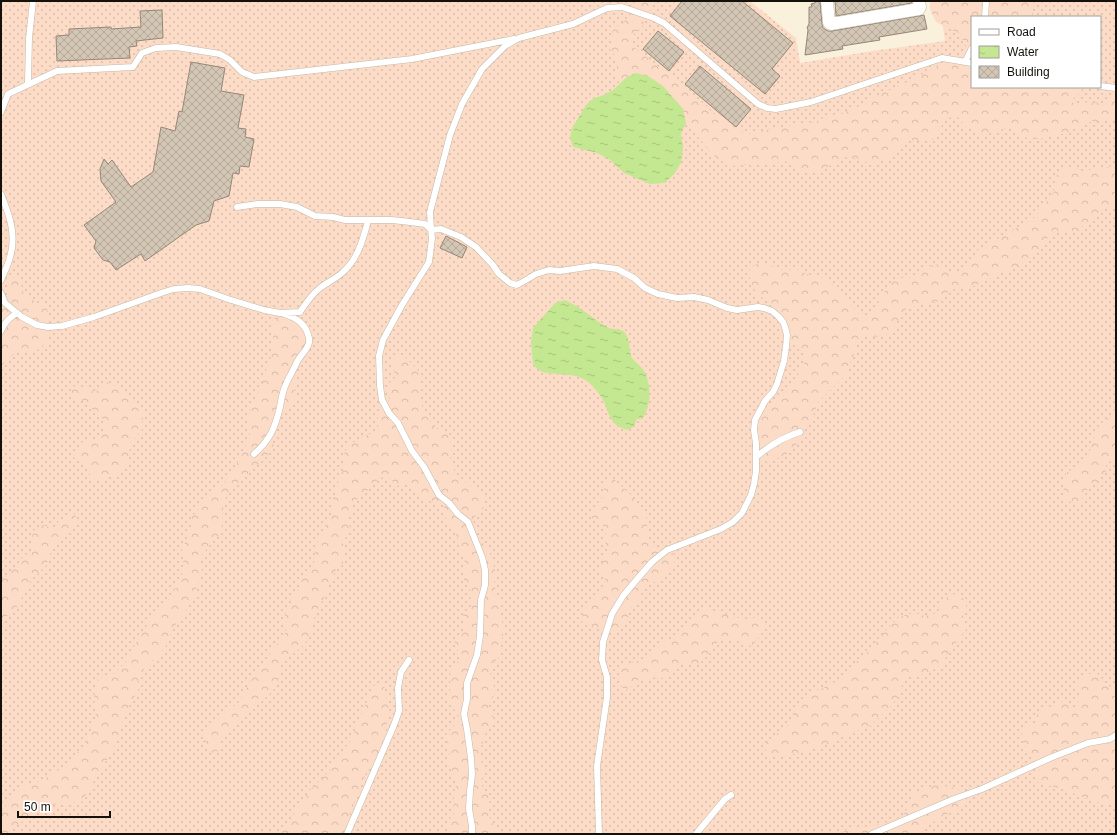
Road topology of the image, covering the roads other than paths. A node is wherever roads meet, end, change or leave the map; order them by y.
1 (33, 1) edge
2 (827, 1) edge
3 (919, 1) edge
4 (986, 1) edge
5 (985, 16) edge
6 (519, 38) junction
7 (969, 62) edge
8 (28, 83) junction
9 (1101, 86) edge
10 (1116, 88) edge
11 (1, 112) edge
12 (1, 194) edge
13 (237, 206) dead end
14 (368, 221) junction
15 (431, 230) junction
16 (1, 280) edge
17 (1, 293) edge
18 (18, 313) junction
19 (280, 313) junction
20 (1, 331) edge
21 (800, 432) dead end
22 (254, 454) dead end
23 (756, 457) junction
24 (409, 660) dead end
25 (1116, 735) edge
26 (731, 795) dead end
27 (347, 834) edge
28 (472, 834) edge
29 (599, 834) edge
30 (696, 834) edge
31 (872, 834) edge

1 - 8 lane
2 - 3 street
4 - 5 lane
6 - 7 lane
6 - 8 lane
6 - 15 lane
8 - 11 lane
9 - 10 lane
12 - 16 lane
13 - 14 lane
14 - 15 lane
14 - 19 lane
15 - 23 lane
15 - 28 lane
17 - 18 lane
18 - 19 lane
18 - 20 lane
19 - 22 lane
21 - 23 lane
23 - 29 lane
24 - 27 lane
25 - 31 lane
26 - 30 lane

